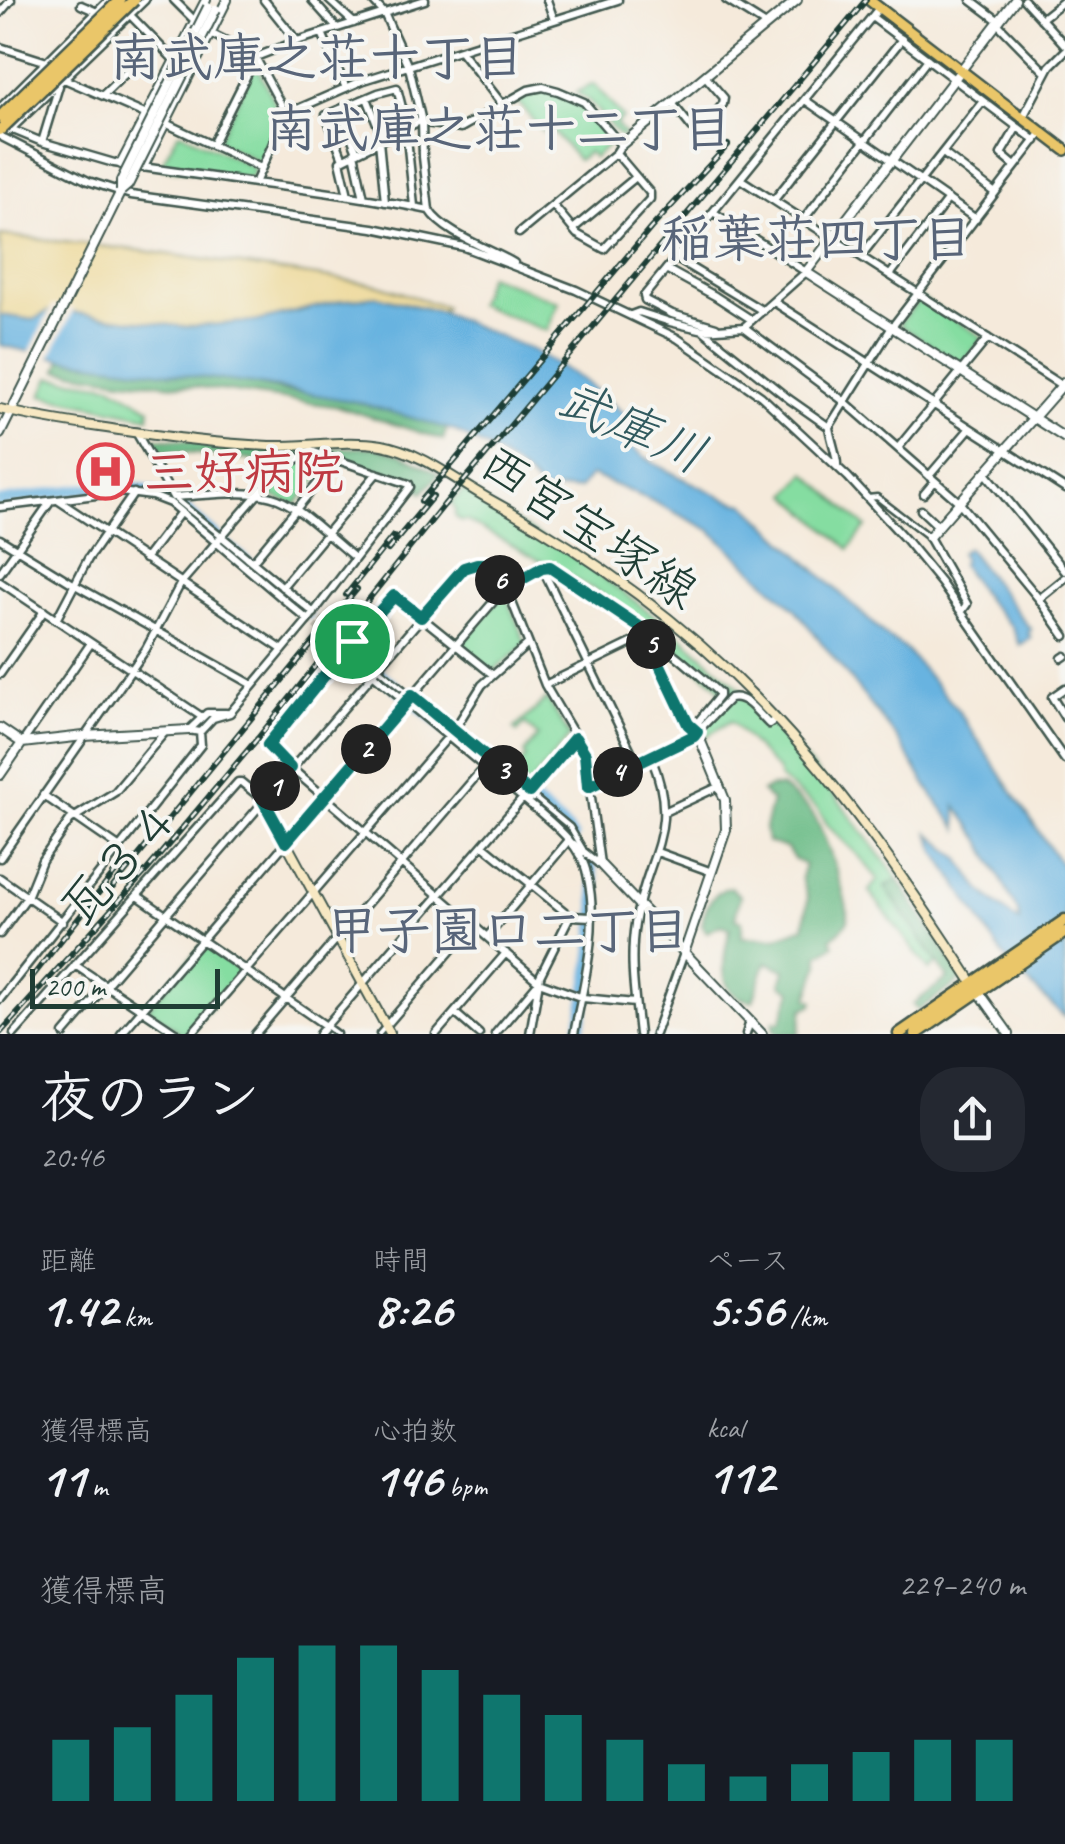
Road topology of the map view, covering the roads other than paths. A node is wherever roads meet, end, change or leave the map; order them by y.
1 (11, 0) edge
2 (109, 0) edge
3 (120, 0) edge
4 (134, 0) edge
5 (145, 0) edge
6 (174, 0) edge
7 (264, 0) edge
8 (328, 0) edge
9 (372, 0) edge
10 (425, 0) edge
11 (548, 0) edge
12 (618, 0) edge
13 (726, 0) edge
14 (797, 0) edge
15 (870, 0) edge
16 (971, 0) edge
17 (1015, 0) edge
18 (1024, 0) edge
19 (1065, 0) edge
20 (604, 2) edge
21 (215, 3) edge
22 (315, 3) edge
23 (81, 5) dead end
24 (880, 8) junction
25 (97, 12) junction
26 (0, 13) edge
27 (384, 13) junction
28 (130, 15) junction
29 (872, 17) junction
30 (1041, 18) junction
31 (554, 20) junction
32 (195, 21) junction
33 (998, 22) junction
34 (354, 23) junction
35 (766, 25) junction
36 (338, 28) junction
37 (210, 33) junction
38 (322, 33) junction
39 (902, 40) junction
40 (297, 41) junction
41 (157, 43) junction
42 (0, 47) edge
43 (1065, 48) edge
44 (460, 50) junction
45 (256, 58) junction
46 (928, 59) junction
47 (175, 61) junction
48 (46, 62) junction
49 (408, 67) junction
50 (1046, 73) junction
51 (958, 75) junction
52 (705, 76) junction
53 (62, 81) junction
54 (346, 88) junction
55 (103, 96) junction
56 (367, 98) junction
57 (805, 100) junction
58 (984, 101) junction
59 (502, 104) junction
60 (672, 104) junction
61 (0, 108) edge
62 (340, 109) junction
63 (147, 114) junction
64 (286, 114) junction
65 (0, 117) edge
66 (164, 122) junction
67 (422, 122) junction
68 (837, 122) junction
69 (1020, 122) junction
70 (406, 128) junction
71 (3, 131) edge
72 (1039, 136) junction
73 (381, 140) junction
74 (864, 140) junction
75 (42, 142) junction
76 (212, 144) junction
77 (619, 149) junction
78 (1065, 150) edge
79 (356, 153) junction
80 (942, 153) junction
81 (344, 158) junction
82 (892, 160) junction
83 (121, 164) junction
84 (1016, 166) junction
85 (142, 167) junction
86 (261, 168) junction
87 (636, 177) junction
88 (740, 178) junction
89 (921, 180) junction
90 (255, 183) junction
91 (120, 193) junction
92 (995, 193) junction
93 (348, 195) junction
94 (364, 198) junction
95 (948, 199) junction
96 (774, 200) junction
97 (385, 202) junction
98 (553, 204) junction
99 (414, 207) junction
100 (429, 210) junction
101 (713, 212) junction
102 (976, 218) junction
103 (804, 219) junction
104 (573, 228) junction
105 (519, 233) dead end
106 (832, 237) junction
107 (861, 256) junction
108 (675, 258) junction
109 (666, 269) junction
110 (806, 272) junction
111 (530, 273) junction
112 (890, 275) junction
113 (918, 293) junction
114 (774, 302) junction
115 (763, 311) junction
116 (630, 316) junction
117 (752, 320) junction
118 (744, 327) junction
119 (892, 327) junction
120 (722, 329) junction
121 (704, 330) junction
122 (988, 338) junction
123 (870, 364) junction
124 (960, 371) junction
125 (1064, 385) edge
126 (844, 402) junction
127 (934, 405) junction
128 (13, 408) junction
129 (0, 409) edge
130 (1033, 418) junction
131 (829, 427) junction
132 (970, 428) junction
133 (2, 431) edge
134 (136, 432) junction
135 (1065, 438) edge
136 (310, 448) junction
137 (898, 448) junction
138 (1004, 450) junction
139 (337, 460) junction
140 (837, 466) junction
141 (378, 472) junction
142 (986, 472) junction
143 (932, 478) junction
144 (1065, 489) edge
145 (134, 493) junction
146 (258, 494) junction
147 (924, 494) dead end
148 (868, 498) junction
149 (54, 500) junction
150 (172, 500) junction
151 (959, 502) junction
152 (0, 507) edge
153 (295, 509) junction
154 (921, 510) dead end
155 (180, 513) junction
156 (938, 526) junction
157 (106, 534) junction
158 (325, 534) junction
159 (929, 537) junction
160 (0, 539) edge
161 (219, 539) junction
162 (17, 550) junction
163 (355, 558) junction
164 (145, 560) junction
165 (252, 562) junction
166 (542, 568) junction
167 (0, 573) edge
168 (1065, 574) edge
169 (0, 582) edge
170 (181, 583) junction
171 (75, 585) junction
172 (282, 587) junction
173 (506, 588) junction
174 (1039, 599) junction
175 (44, 611) junction
176 (962, 611) junction
177 (314, 613) junction
178 (421, 617) junction
179 (56, 620) junction
180 (308, 620) junction
181 (157, 629) junction
182 (650, 634) junction
183 (1065, 636) edge
184 (91, 643) junction
185 (528, 644) junction
186 (455, 646) junction
187 (348, 648) junction
188 (283, 650) junction
189 (588, 664) junction
190 (131, 670) junction
191 (375, 670) junction
192 (0, 674) edge
193 (493, 676) junction
194 (545, 685) junction
195 (252, 686) junction
196 (1065, 688) edge
197 (409, 698) junction
198 (226, 713) junction
199 (202, 718) junction
200 (776, 718) junction
201 (1065, 718) edge
202 (0, 728) edge
203 (695, 730) junction
204 (194, 731) junction
205 (165, 732) junction
206 (451, 733) junction
207 (84, 736) junction
208 (575, 738) junction
209 (22, 743) junction
210 (651, 757) junction
211 (1065, 760) edge
212 (637, 763) junction
213 (484, 767) junction
214 (290, 768) junction
215 (0, 775) edge
216 (720, 786) junction
217 (588, 787) junction
218 (43, 795) junction
219 (526, 795) junction
220 (325, 798) junction
221 (263, 800) junction
222 (664, 812) junction
223 (73, 816) junction
224 (365, 832) junction
225 (570, 840) junction
226 (286, 842) junction
227 (483, 845) junction
228 (120, 848) junction
229 (584, 852) junction
230 (656, 852) junction
231 (0, 858) edge
232 (401, 863) junction
233 (600, 864) junction
234 (712, 872) junction
235 (0, 878) edge
236 (532, 884) junction
237 (314, 892) junction
238 (138, 896) junction
239 (440, 896) junction
240 (27, 897) junction
241 (638, 905) junction
242 (166, 916) junction
243 (570, 916) junction
244 (591, 918) junction
245 (1065, 920) edge
246 (63, 922) junction
247 (473, 925) junction
248 (1065, 932) edge
249 (0, 934) edge
250 (338, 937) junction
251 (486, 937) junction
252 (202, 941) junction
253 (506, 953) junction
254 (684, 953) junction
255 (75, 964) junction
256 (245, 970) junction
257 (539, 982) junction
258 (364, 984) junction
259 (106, 985) junction
260 (976, 988) junction
261 (583, 998) junction
262 (0, 999) edge
263 (286, 999) junction
264 (635, 1003) junction
265 (143, 1010) junction
266 (454, 1013) junction
267 (750, 1022) junction
268 (326, 1026) junction
269 (388, 1030) edge
270 (14, 1034) edge
271 (64, 1034) edge
272 (122, 1034) edge
273 (178, 1034) edge
274 (191, 1034) edge
275 (255, 1034) edge
276 (320, 1034) edge
277 (337, 1034) edge
278 (379, 1034) edge
279 (436, 1034) edge
280 (479, 1034) edge
281 (495, 1034) edge
282 (530, 1034) edge
283 (574, 1034) edge
284 (638, 1034) edge
285 (655, 1034) edge
286 (746, 1034) edge
287 (762, 1034) edge
288 (899, 1034) edge
289 (916, 1034) edge
290 (1009, 1034) edge

1 - 26 street
2 - 25 street
3 - 65 highway, bridge
4 - 71 highway, bridge
5 - 28 street
6 - 32 street
7 - 40 street
8 - 22 street
8 - 34 street
9 - 27 street
10 - 27 street
11 - 31 street
12 - 20 street
13 - 35 street
14 - 35 street
15 - 24 main road
16 - 33 street
17 - 33 street
18 - 30 street
19 - 30 street
20 - 31 street
21 - 32 street
21 - 37 street
21 - 91 street, bridge
22 - 36 street
23 - 25 street
24 - 29 street
24 - 51 main road
25 - 48 street
27 - 34 street
27 - 49 street
28 - 41 street
28 - 53 street
29 - 39 street
29 - 57 street
30 - 43 street
31 - 44 street
32 - 37 street
32 - 47 street
33 - 50 street
33 - 51 street
34 - 36 street
35 - 52 street
36 - 38 street
37 - 45 street
37 - 66 street
38 - 40 street
38 - 54 street
39 - 46 street
39 - 68 street
40 - 45 street
41 - 47 street
41 - 55 street
42 - 48 street
43 - 50 street
44 - 49 street
44 - 59 street
45 - 64 street
45 - 76 street
46 - 51 street
46 - 74 street
47 - 63 street
48 - 53 street
48 - 61 street
49 - 54 street
49 - 67 street
50 - 69 street
51 - 58 street
51 - 69 main road
51 - 82 street
52 - 60 street
52 - 60 street
53 - 55 street
53 - 71 street
53 - 75 street
54 - 64 street
55 - 63 street
56 - 62 street
56 - 70 street
56 - 73 street
57 - 68 street
57 - 88 street
58 - 69 street
58 - 80 street
59 - 67 street
59 - 77 street
60 - 77 street
62 - 79 street
62 - 81 street
63 - 66 street
63 - 83 street
64 - 86 street
66 - 76 street
66 - 85 street
67 - 70 street
67 - 100 street
68 - 74 street
68 - 96 street
69 - 72 main road
69 - 84 street
70 - 73 street
70 - 99 street
71 - 75 street
71 - 91 street
72 - 78 main road
72 - 84 street
73 - 79 street
73 - 97 street
74 - 82 street
74 - 103 street
75 - 83 street
76 - 86 street
77 - 87 street
77 - 98 street
79 - 81 street
79 - 94 street
80 - 89 street
80 - 92 street
81 - 93 street
82 - 89 street
82 - 106 street
83 - 85 street
84 - 92 street
85 - 90 street
86 - 90 street
87 - 104 street
87 - 104 street
88 - 96 street
88 - 101 street
89 - 95 street
89 - 107 street
90 - 93 street
91 - 111 street
91 - 128 street
92 - 102 street
93 - 94 street
94 - 97 street
95 - 102 street
95 - 112 street
96 - 103 street
97 - 99 street
98 - 104 street
98 - 105 street
99 - 100 street
100 - 111 street
101 - 108 street
101 - 110 street
102 - 113 street
103 - 106 street
106 - 107 street
106 - 110 street
107 - 112 street
108 - 109 street
108 - 115 street
109 - 117 street
109 - 120 street
110 - 114 street
110 - 119 street
111 - 116 street
112 - 113 street
113 - 119 street
113 - 122 street
114 - 115 street
114 - 123 street
115 - 117 street
116 - 121 street
116 - 140 street
117 - 118 street
118 - 120 street
118 - 126 street
119 - 123 street
119 - 124 street
120 - 121 street
121 - 131 street
122 - 124 street
122 - 125 street
123 - 126 street
123 - 127 street
124 - 127 street
124 - 130 street
125 - 130 street
126 - 131 street
126 - 137 street
127 - 132 street
127 - 137 street
128 - 129 main road, 西宮宝塚線
128 - 133 street
128 - 134 main road, 西宮宝塚線
130 - 135 street
130 - 138 street
131 - 140 street
132 - 138 street
132 - 143 street
134 - 136 main road, 西宮宝塚線
134 - 150 street
136 - 139 street
136 - 146 street
136 - 200 main road, 西宮宝塚線
137 - 143 street
138 - 142 street
138 - 144 street
139 - 141 street
139 - 153 street
140 - 148 street
141 - 158 street
141 - 163 street
142 - 151 street
142 - 168 street
143 - 147 street
143 - 151 street
145 - 149 street
145 - 150 street
145 - 157 street
146 - 150 street
146 - 153 street
146 - 161 street
148 - 159 street
148 - 176 street
149 - 152 street
149 - 157 street
149 - 162 street
150 - 155 street
150 - 161 street
151 - 156 street
151 - 174 street
153 - 158 street
153 - 165 street
154 - 156 street
155 - 161 street
155 - 164 street
156 - 159 street
157 - 164 street
157 - 171 street
158 - 163 street
158 - 172 street
159 - 176 street
160 - 162 street
161 - 165 street
161 - 170 street
161 - 180 street
162 - 167 street
162 - 171 street
163 - 177 street
164 - 170 street
165 - 172 street
166 - 173 street
166 - 182 street
166 - 189 street
168 - 174 street
169 - 175 street
170 - 181 street
170 - 188 street
171 - 179 street
171 - 181 street
172 - 177 street
173 - 178 street
173 - 185 street
173 - 186 street
174 - 183 street
175 - 179 street
175 - 192 street
176 - 211 street
177 - 180 street
178 - 186 street
178 - 187 street
178 - 191 street
179 - 184 street
180 - 188 street
181 - 190 street
181 - 195 street
182 - 189 street
182 - 203 street
182 - 203 street
184 - 190 street
184 - 209 street
185 - 193 street
185 - 194 street
186 - 193 street
186 - 197 street
187 - 191 street
187 - 214 street
188 - 195 street
189 - 194 street
189 - 212 street
190 - 199 street
190 - 207 street
191 - 197 street
191 - 214 street
193 - 206 street
194 - 208 street
195 - 198 street
196 - 201 street
197 - 206 street
197 - 220 street
198 - 199 street
198 - 204 street
199 - 204 street
200 - 203 street
200 - 260 main road, 西宮宝塚線
202 - 209 street
203 - 210 street
203 - 216 street
204 - 205 street
204 - 228 street
205 - 207 street
205 - 223 street
206 - 213 street
206 - 219 street
206 - 224 street
207 - 209 street
207 - 218 street
208 - 217 street
208 - 219 street
209 - 215 street
210 - 212 street
210 - 222 street
212 - 217 street
213 - 219 street
213 - 232 street
214 - 220 street
214 - 221 street
216 - 222 street
216 - 234 street
217 - 233 street
218 - 223 street
218 - 231 street
219 - 225 street
219 - 227 street
219 - 229 street
220 - 224 street
220 - 226 street
221 - 226 main road
221 - 238 street, 瓦３４
221 - 242 street
222 - 230 street
223 - 228 street
223 - 240 street
224 - 232 street
224 - 237 street
225 - 229 street
225 - 236 street
225 - 244 street
226 - 237 main road
226 - 252 street
227 - 236 street
227 - 239 street
228 - 246 street
229 - 233 street
230 - 234 street
230 - 241 street
232 - 239 street
232 - 250 street
233 - 241 street
234 - 254 street
235 - 240 street
236 - 243 street
236 - 251 street
237 - 250 main road
237 - 256 street
238 - 242 street
238 - 255 street, 瓦３４
239 - 247 street
239 - 258 street
240 - 246 street
240 - 249 street
241 - 254 street
241 - 264 street
242 - 252 street
242 - 259 street
243 - 244 street
243 - 257 street
244 - 261 street
245 - 260 highway
246 - 262 street
247 - 251 street
247 - 269 street
248 - 260 highway
250 - 258 main road
250 - 263 street
251 - 253 street
252 - 256 street
252 - 265 street
253 - 257 street
253 - 266 street
254 - 267 street
254 - 285 street
255 - 259 street
255 - 270 street, 瓦３４
256 - 263 street
256 - 274 street
257 - 261 street
257 - 281 street
257 - 282 street
258 - 268 street
258 - 269 main road
259 - 265 street
259 - 271 street
260 - 288 highway
260 - 289 highway
260 - 290 street
261 - 264 street
261 - 283 street
263 - 268 street
263 - 275 street
264 - 284 street
265 - 272 street
265 - 273 street
266 - 279 street
266 - 280 street
267 - 286 street
267 - 287 street
268 - 276 street
268 - 277 street
269 - 278 street

